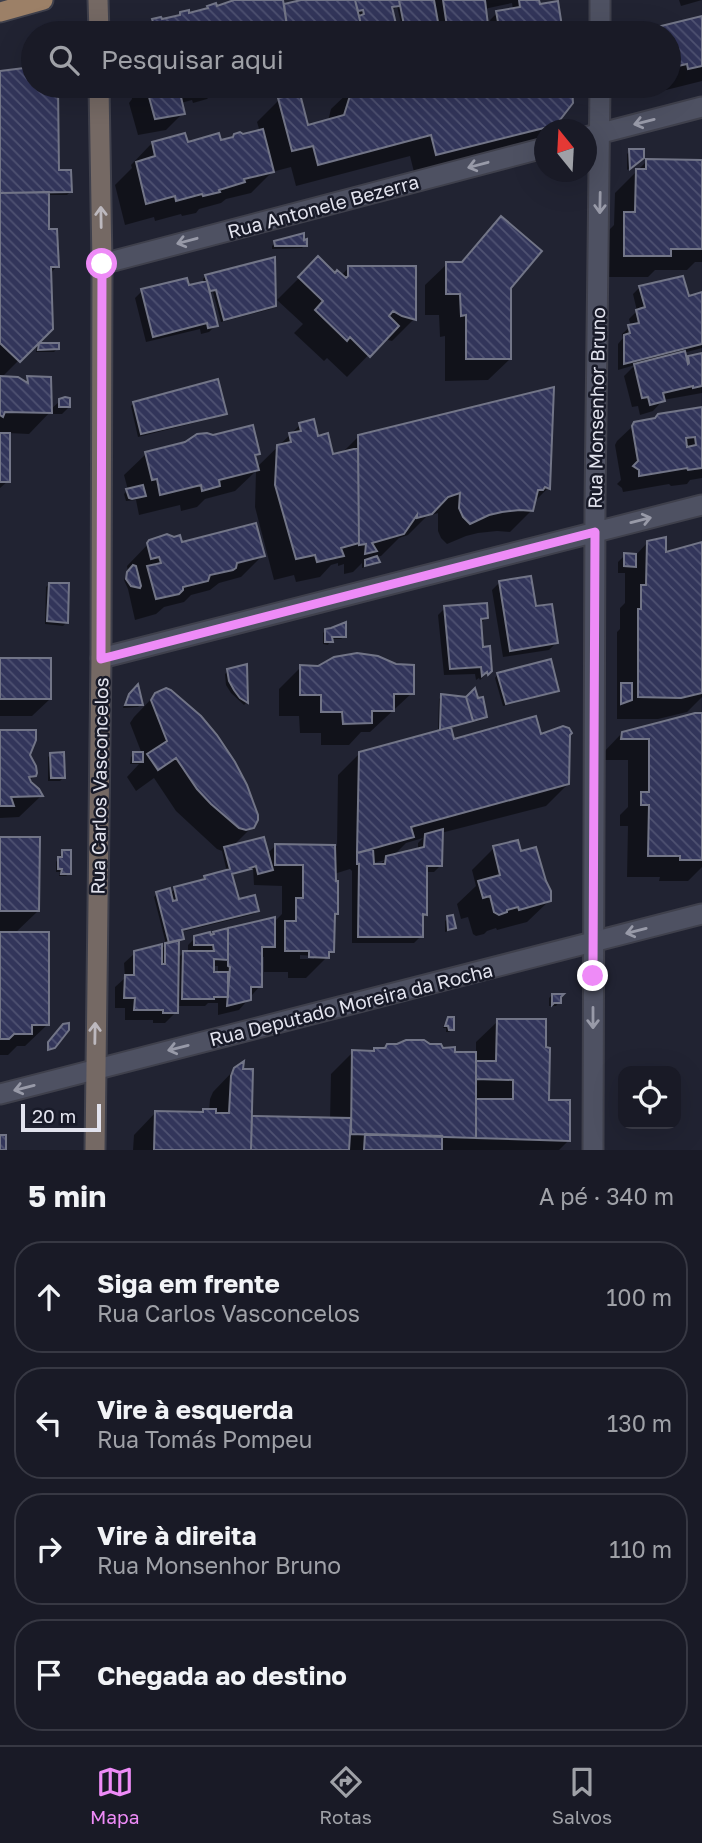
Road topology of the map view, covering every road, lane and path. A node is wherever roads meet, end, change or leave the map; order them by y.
1 (43, 0) edge
2 (98, 0) edge
3 (600, 0) edge
4 (0, 12) edge
5 (99, 21) edge
6 (600, 21) edge
7 (99, 98) edge
8 (599, 98) edge
9 (702, 107) edge
10 (596, 119) edge
11 (597, 134) edge
12 (534, 151) edge
13 (594, 182) edge
14 (102, 264) junction
15 (702, 505) edge
16 (595, 532) junction
17 (101, 659) junction
18 (702, 914) edge
19 (593, 942) junction
20 (95, 1070) junction
21 (0, 1094) edge
22 (94, 1150) edge
23 (593, 1150) edge

1 - 4 main road
2 - 5 main road
3 - 6 street
14 -> 7 main road, Rua Carlos Vasconcelos
8 - 10 street, Rua Monsenhor Bruno
9 -> 11 street
12 -> 14 street, Rua Antonele Bezerra
13 -> 16 street, Rua Monsenhor Bruno
14 - 17 main road, Rua Carlos Vasconcelos
16 -> 15 street
16 - 17 street
16 - 19 street, Rua Monsenhor Bruno
20 -> 17 main road, Rua Carlos Vasconcelos
18 -> 19 street, Rua Deputado Moreira da Rocha
19 -> 20 street, Rua Deputado Moreira da Rocha
19 -> 23 street, Rua Monsenhor Bruno
20 -> 21 street, Rua Deputado Moreira da Rocha
20 - 22 main road, Rua Carlos Vasconcelos

